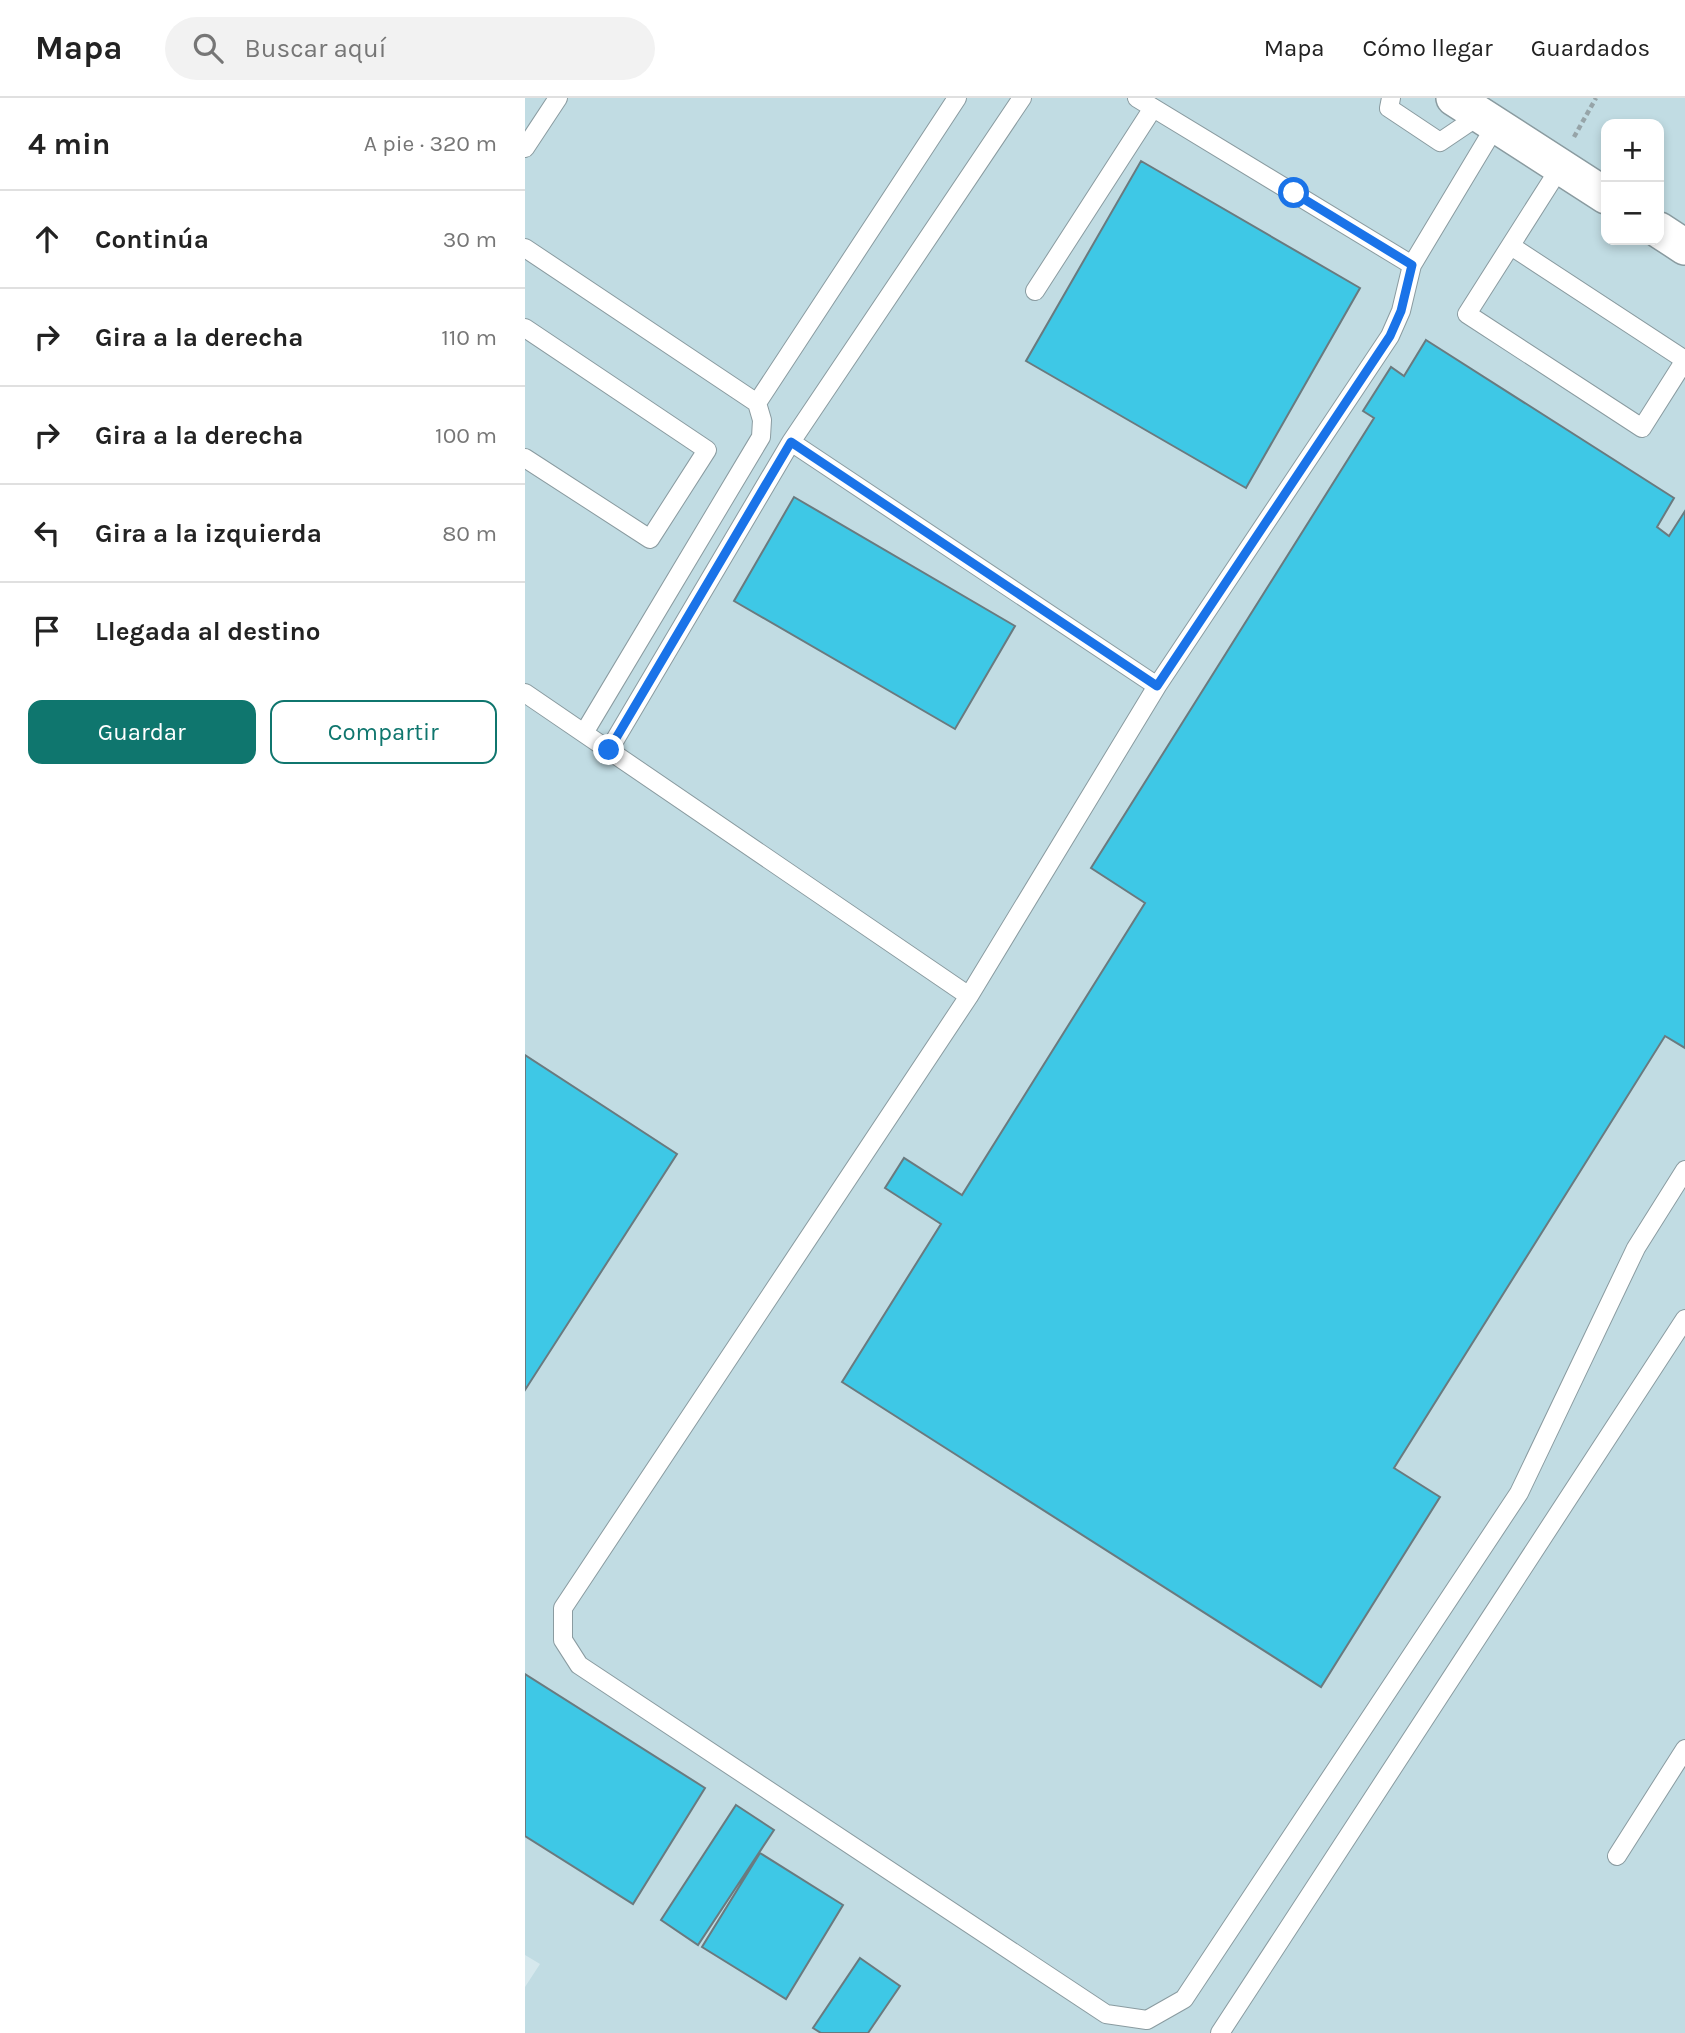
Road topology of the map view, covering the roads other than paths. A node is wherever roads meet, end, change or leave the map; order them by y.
1 (558, 98) edge
2 (957, 98) edge
3 (1022, 98) edge
4 (1137, 98) edge
5 (1391, 98) edge
6 (1153, 108) junction
7 (1477, 113) edge
8 (525, 148) edge
9 (1561, 166) junction
10 (1601, 193) edge
11 (1664, 233) edge
12 (1511, 246) junction
13 (1685, 247) edge
14 (525, 248) edge
15 (1412, 265) junction
16 (1035, 291) dead end
17 (525, 328) edge
18 (1685, 360) edge
19 (757, 403) junction
20 (791, 442) junction
21 (525, 458) edge
22 (1157, 686) junction
23 (525, 693) edge
24 (584, 733) junction
25 (609, 750) junction
26 (969, 996) junction
27 (1685, 1170) edge
28 (1685, 1319) edge
29 (1685, 1749) edge
30 (1618, 1856) dead end
31 (1220, 2033) edge

1 - 8 lane
2 - 19 lane
3 - 20 lane
4 - 6 lane
5 - 7 lane
6 - 15 lane
6 - 16 lane
7 - 9 street
7 - 15 lane
9 - 10 street
9 - 12 lane
11 - 13 street
12 - 18 lane
12 - 18 lane
14 - 19 lane
15 - 22 lane
17 - 21 lane
19 - 24 lane
20 - 22 lane
20 - 25 lane
22 - 26 lane
23 - 24 lane
24 - 25 lane
25 - 26 lane
26 - 27 lane
28 - 31 lane
29 - 30 lane

